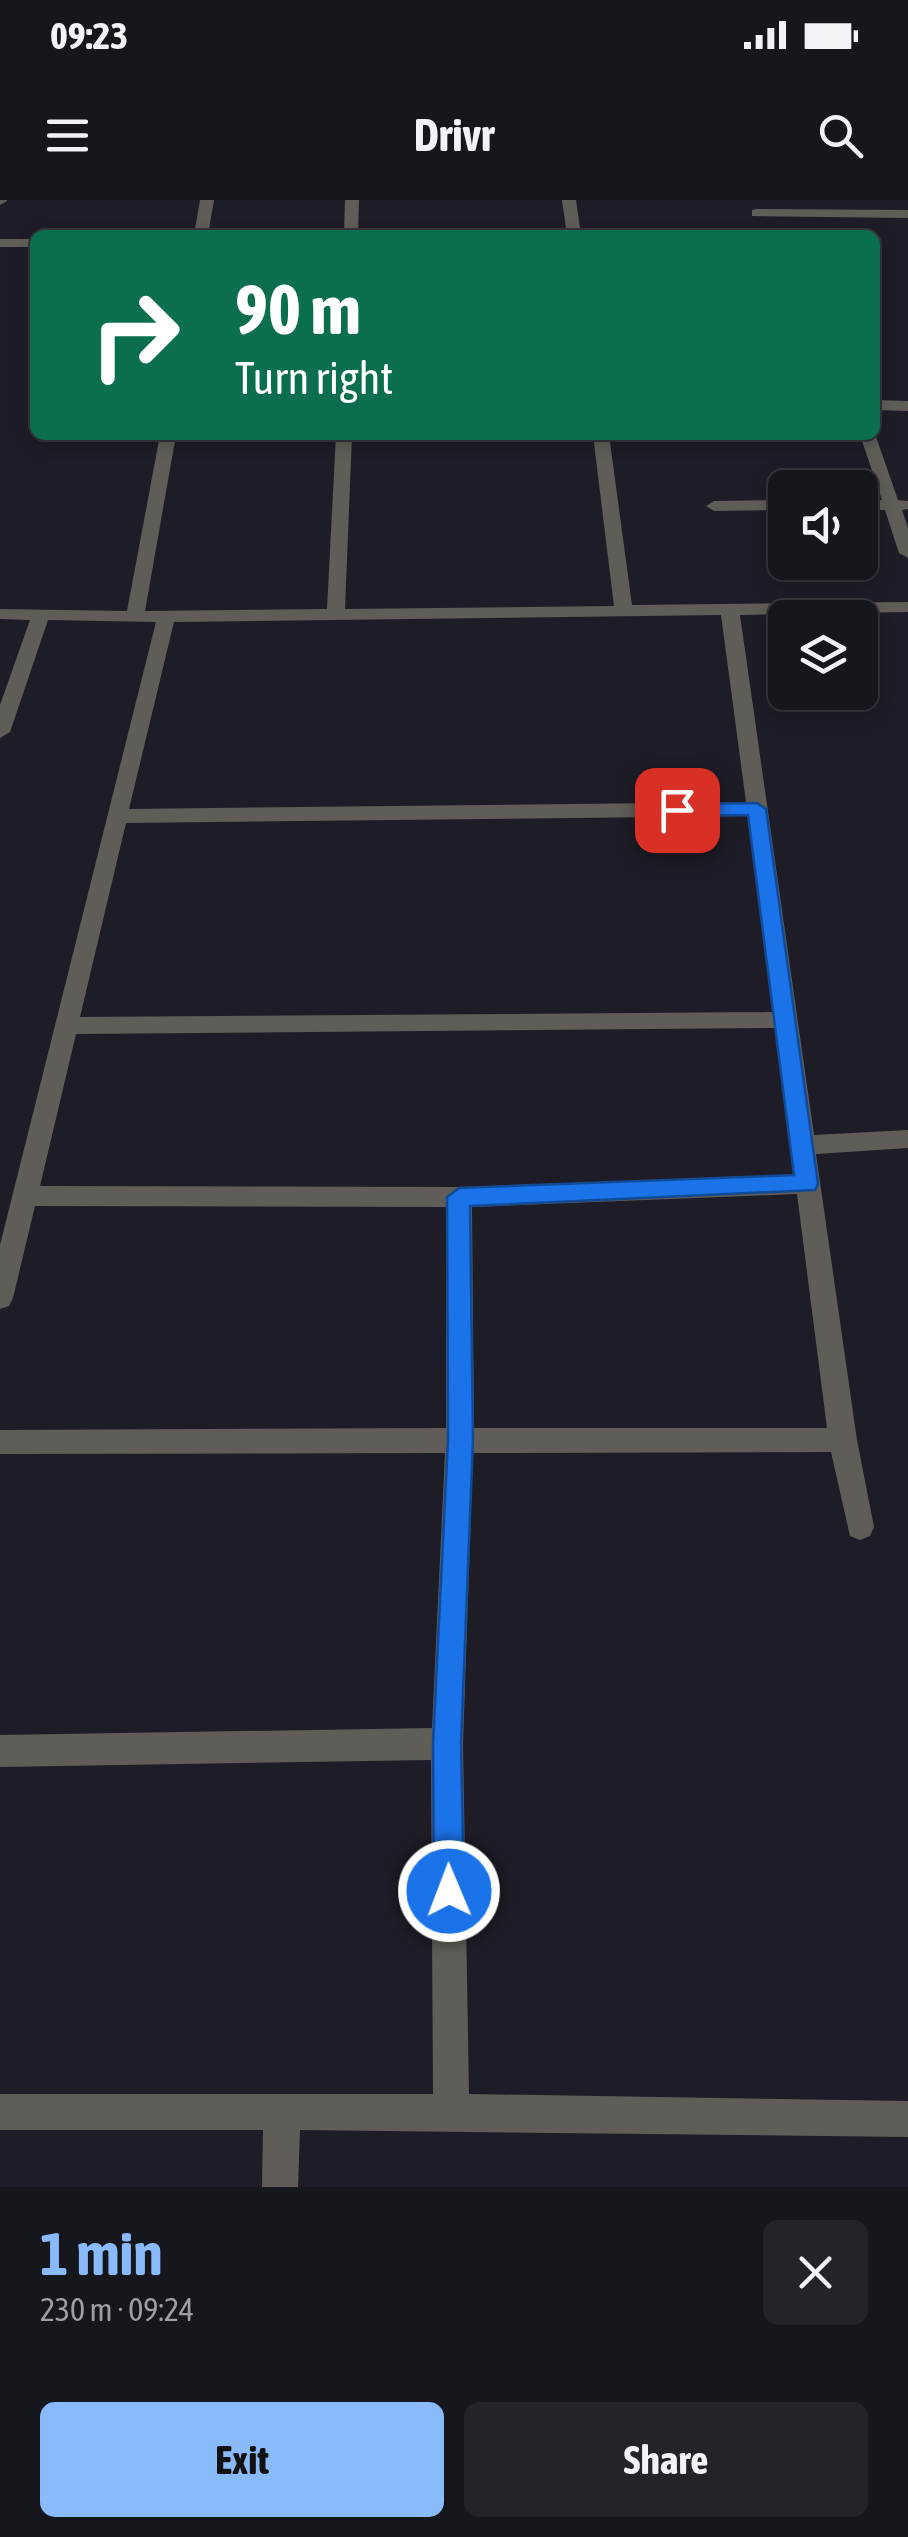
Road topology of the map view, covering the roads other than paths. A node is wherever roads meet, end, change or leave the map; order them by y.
1 (207, 200) edge
2 (352, 200) edge
3 (569, 200) edge
4 (903, 200) edge
5 (756, 213) dead end
6 (908, 213) edge
7 (202, 230) edge
8 (351, 230) edge
9 (573, 230) edge
10 (0, 243) edge
11 (30, 243) edge
12 (880, 406) edge
13 (908, 406) edge
14 (167, 440) edge
15 (344, 440) edge
16 (602, 440) edge
17 (870, 440) edge
18 (768, 505) edge
19 (900, 505) edge
20 (714, 506) dead end
21 (908, 553) edge
22 (908, 607) edge
23 (730, 611) junction
24 (624, 612) junction
25 (0, 614) edge
26 (41, 615) junction
27 (336, 615) junction
28 (135, 617) junction
29 (166, 617) junction
30 (0, 732) edge
31 (757, 809) junction
32 (118, 816) junction
33 (785, 1020) junction
34 (68, 1026) junction
35 (908, 1139) edge
36 (802, 1145) junction
37 (806, 1184) junction
38 (26, 1196) junction
39 (459, 1197) junction
40 (0, 1298) edge
41 (460, 1439) junction
42 (843, 1440) junction
43 (0, 1442) edge
44 (860, 1527) dead end
45 (447, 1744) junction
46 (0, 1751) edge
47 (0, 2112) edge
48 (282, 2112) junction
49 (451, 2112) junction
50 (908, 2119) edge
51 (280, 2187) edge

1 - 7 street
2 - 8 street
3 - 9 street
4 - 6 street
5 - 6 street
10 - 11 street
12 - 13 street
14 - 28 street
15 - 27 street
16 - 24 street
17 - 19 street
18 - 20 street
19 - 21 street
22 - 23 street
23 - 24 street
23 - 31 street
24 - 27 street
25 - 26 street
26 - 28 street
26 - 30 street
27 - 29 street
28 - 29 street
29 - 32 street
31 - 32 street
31 - 33 street
32 - 34 street
33 - 34 street
33 - 36 street
34 - 38 street
35 - 36 street
36 - 37 street
37 - 39 street
37 - 42 street
38 - 39 street
38 - 40 street
39 - 41 street
41 - 42 street
41 - 43 street
41 - 45 street
42 - 44 street
45 - 46 street
45 - 49 street
47 - 48 street
48 - 49 street
48 - 51 street
49 - 50 street

